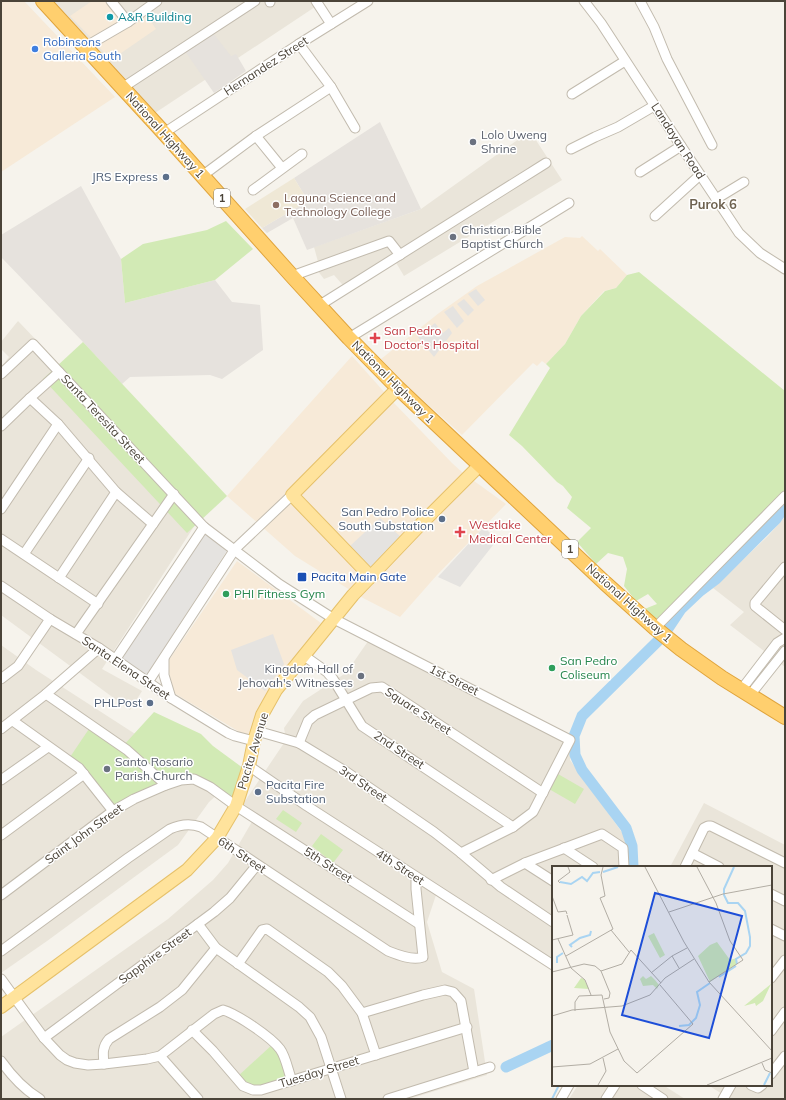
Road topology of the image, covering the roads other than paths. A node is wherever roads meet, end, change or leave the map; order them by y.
1 (43, 1) edge
2 (111, 1) edge
3 (157, 1) edge
4 (255, 1) edge
5 (316, 1) edge
6 (368, 1) edge
7 (584, 1) edge
8 (640, 1) edge
9 (128, 22) junction
10 (331, 24) junction
11 (299, 44) junction
12 (85, 47) junction
13 (625, 61) junction
14 (331, 87) junction
15 (122, 88) junction
16 (572, 94) dead end
17 (654, 106) junction
18 (355, 128) dead end
19 (164, 133) junction
20 (256, 136) junction
21 (712, 145) dead end
22 (681, 146) junction
23 (571, 149) dead end
24 (302, 154) dead end
25 (546, 163) dead end
26 (282, 168) junction
27 (640, 172) dead end
28 (700, 175) junction
29 (202, 176) junction
30 (744, 182) dead end
31 (253, 190) dead end
32 (716, 199) junction
33 (569, 203) dead end
34 (655, 216) dead end
35 (400, 255) junction
36 (785, 269) edge
37 (292, 276) junction
38 (320, 305) junction
39 (349, 338) junction
40 (59, 372) junction
41 (1, 374) edge
42 (398, 388) junction
43 (30, 398) junction
44 (58, 424) junction
45 (1, 426) edge
46 (88, 458) junction
47 (480, 465) junction
48 (116, 492) junction
49 (174, 494) junction
50 (292, 496) junction
51 (785, 496) edge
52 (1, 509) edge
53 (153, 524) junction
54 (204, 527) junction
55 (1, 539) edge
56 (235, 549) junction
57 (24, 554) junction
58 (785, 567) edge
59 (371, 577) junction
60 (59, 578) junction
61 (1, 586) edge
62 (98, 604) junction
63 (50, 619) junction
64 (334, 619) junction
65 (785, 630) edge
66 (660, 632) junction
67 (76, 634) junction
68 (785, 638) edge
69 (99, 648) junction
70 (785, 651) edge
71 (303, 655) junction
72 (164, 659) junction
73 (115, 660) junction
74 (1, 678) edge
75 (148, 682) junction
76 (745, 692) junction
77 (46, 694) junction
78 (171, 698) junction
79 (345, 699) junction
80 (785, 717) edge
81 (12, 721) junction
82 (1, 729) edge
83 (256, 736) junction
84 (299, 743) junction
85 (48, 747) junction
86 (249, 766) junction
87 (84, 774) junction
88 (1, 780) edge
89 (166, 785) junction
90 (543, 793) junction
91 (236, 806) junction
92 (113, 811) junction
93 (513, 827) junction
94 (1, 835) edge
95 (217, 838) junction
96 (564, 848) junction
97 (461, 853) junction
98 (692, 853) junction
99 (525, 863) junction
100 (785, 863) edge
101 (257, 865) junction
102 (591, 866) edge
103 (624, 866) edge
104 (686, 866) edge
105 (717, 866) edge
106 (416, 877) junction
107 (491, 880) junction
108 (552, 880) edge
109 (772, 894) edge
110 (1, 895) edge
111 (785, 901) edge
112 (552, 921) edge
113 (198, 924) junction
114 (419, 924) junction
115 (772, 930) edge
116 (785, 936) edge
117 (216, 948) junction
118 (1, 952) edge
119 (785, 960) edge
120 (238, 964) junction
121 (552, 964) edge
122 (775, 966) edge
123 (1, 979) edge
124 (14, 998) junction
125 (1, 1008) edge
126 (785, 1012) edge
127 (362, 1013) junction
128 (467, 1027) junction
129 (772, 1029) edge
130 (192, 1030) junction
131 (44, 1038) junction
132 (376, 1055) junction
133 (160, 1056) junction
134 (785, 1056) edge
135 (104, 1064) junction
136 (2, 1065) edge
137 (490, 1067) dead end
138 (331, 1068) junction
139 (474, 1072) junction
140 (772, 1073) edge
141 (292, 1081) junction
142 (568, 1086) edge
143 (614, 1086) edge
144 (643, 1086) edge
145 (730, 1086) edge
146 (648, 1095) edge
147 (28, 1096) edge
148 (40, 1099) edge
149 (198, 1099) edge
150 (341, 1099) edge
151 (388, 1099) edge
152 (561, 1099) edge
153 (606, 1099) edge
154 (663, 1099) edge
155 (723, 1099) edge

1 - 12 highway, National Highway 1 / 1
2 - 9 street
3 - 9 street
4 - 15 street
5 - 10 street
6 - 10 street, Hernandez Street
7 - 13 street, Landayan Road
8 - 21 street
9 - 12 street
10 - 11 street, Hernandez Street
11 - 14 street
11 - 19 street, Hernandez Street
12 - 15 highway, National Highway 1 / 1
13 - 16 street
13 - 17 street, Landayan Road
14 - 18 street
14 - 20 street
15 - 19 highway, National Highway 1 / 1
17 - 22 street, Landayan Road
17 - 23 street
19 - 29 highway, National Highway 1 / 1
20 - 26 street
20 - 29 street
22 - 27 street
22 - 28 street, Landayan Road
24 - 26 street
25 - 35 street
26 - 31 street
28 - 32 street, Landayan Road
28 - 34 street
29 - 37 highway, National Highway 1 / 1
30 - 32 street
32 - 36 street, Landayan Road
33 - 39 street
35 - 37 street
35 - 38 street
37 - 38 highway, National Highway 1 / 1
38 - 39 highway, National Highway 1 / 1
39 - 42 highway, National Highway 1 / 1
40 - 41 street, Santa Teresita Street
40 - 43 street
40 - 49 street, Santa Teresita Street
42 - 47 highway, National Highway 1 / 1
42 - 50 main road
43 - 44 street
43 - 45 street
44 - 46 street
44 - 52 street
46 - 48 street
46 - 57 street
47 - 59 main road, Pacita Avenue
47 - 66 highway, National Highway 1 / 1
48 - 53 street
48 - 60 street
49 - 53 street
49 - 54 street, Santa Teresita Street
50 - 56 street
50 - 59 main road
51 - 66 street
53 - 62 street
54 - 56 street, 1st Street
54 - 73 street
55 - 57 street
56 - 64 street, 1st Street
56 - 72 street
57 - 60 street
58 - 65 street
59 - 64 main road, Pacita Avenue
60 - 62 street
61 - 63 street, Santa Elena Street
62 - 67 street
63 - 67 street, Santa Elena Street
63 - 74 street
64 - 71 main road, Pacita Avenue
64 - 90 street, 1st Street
66 - 76 highway, National Highway 1 / 1
67 - 69 street, Santa Elena Street
68 - 76 street
69 - 73 street, Santa Elena Street
69 - 77 street
70 - 76 street
71 - 79 street, 2nd Street
71 - 83 main road, Pacita Avenue
72 - 75 street
72 - 78 street
73 - 75 street, Santa Elena Street
75 - 78 street, Santa Elena Street
76 - 80 highway, National Highway 1 / 1
77 - 81 street
77 - 89 street
78 - 83 street, Santa Elena Street
79 - 84 street, Square Street
79 - 90 street, Square Street
79 - 93 street, 2nd Street
81 - 82 street
81 - 85 street
83 - 84 street, 3rd Street
83 - 86 main road, Pacita Avenue
84 - 97 street, 3rd Street
85 - 87 street
85 - 88 street
86 - 91 main road, Pacita Avenue
86 - 106 street, 4th Street
87 - 92 street
87 - 94 street
89 - 91 street, Saint John Street
89 - 92 street, Saint John Street
90 - 93 street, 1st Street
91 - 95 main road, Pacita Avenue
91 - 114 street, 5th Street
92 - 110 street, Saint John Street
93 - 97 street, 1st Street
95 - 101 street, 6th Street
95 - 118 street, 6th Street
95 - 124 main road, Pacita Avenue
96 - 99 street
96 - 102 street
96 - 103 street
97 - 107 street, 3rd Street
98 - 100 street
98 - 104 street
98 - 105 street
99 - 107 street
99 - 108 street
101 - 113 street, Sapphire Street
101 - 114 street, 6th Street
106 - 114 street, 6th Street
106 - 121 street, 4th Street
107 - 112 street, 3rd Street
109 - 111 street
113 - 117 street
113 - 131 street, Sapphire Street
115 - 116 street
117 - 120 street
117 - 135 street
119 - 122 street
120 - 127 street
120 - 138 street
123 - 124 street
124 - 125 main road, Pacita Avenue
124 - 131 street
126 - 129 street
127 - 128 street
127 - 132 street
128 - 132 street, Tuesday Street
128 - 139 street
130 - 133 street
130 - 141 street, Tuesday Street
130 - 141 street
131 - 135 street
132 - 138 street, Tuesday Street
133 - 135 street
133 - 149 street
134 - 140 street
136 - 147 street
137 - 139 street
138 - 141 street, Tuesday Street
138 - 150 street
139 - 151 street
142 - 152 street
143 - 153 street
144 - 146 street
145 - 155 street
146 - 154 street
147 - 148 street

